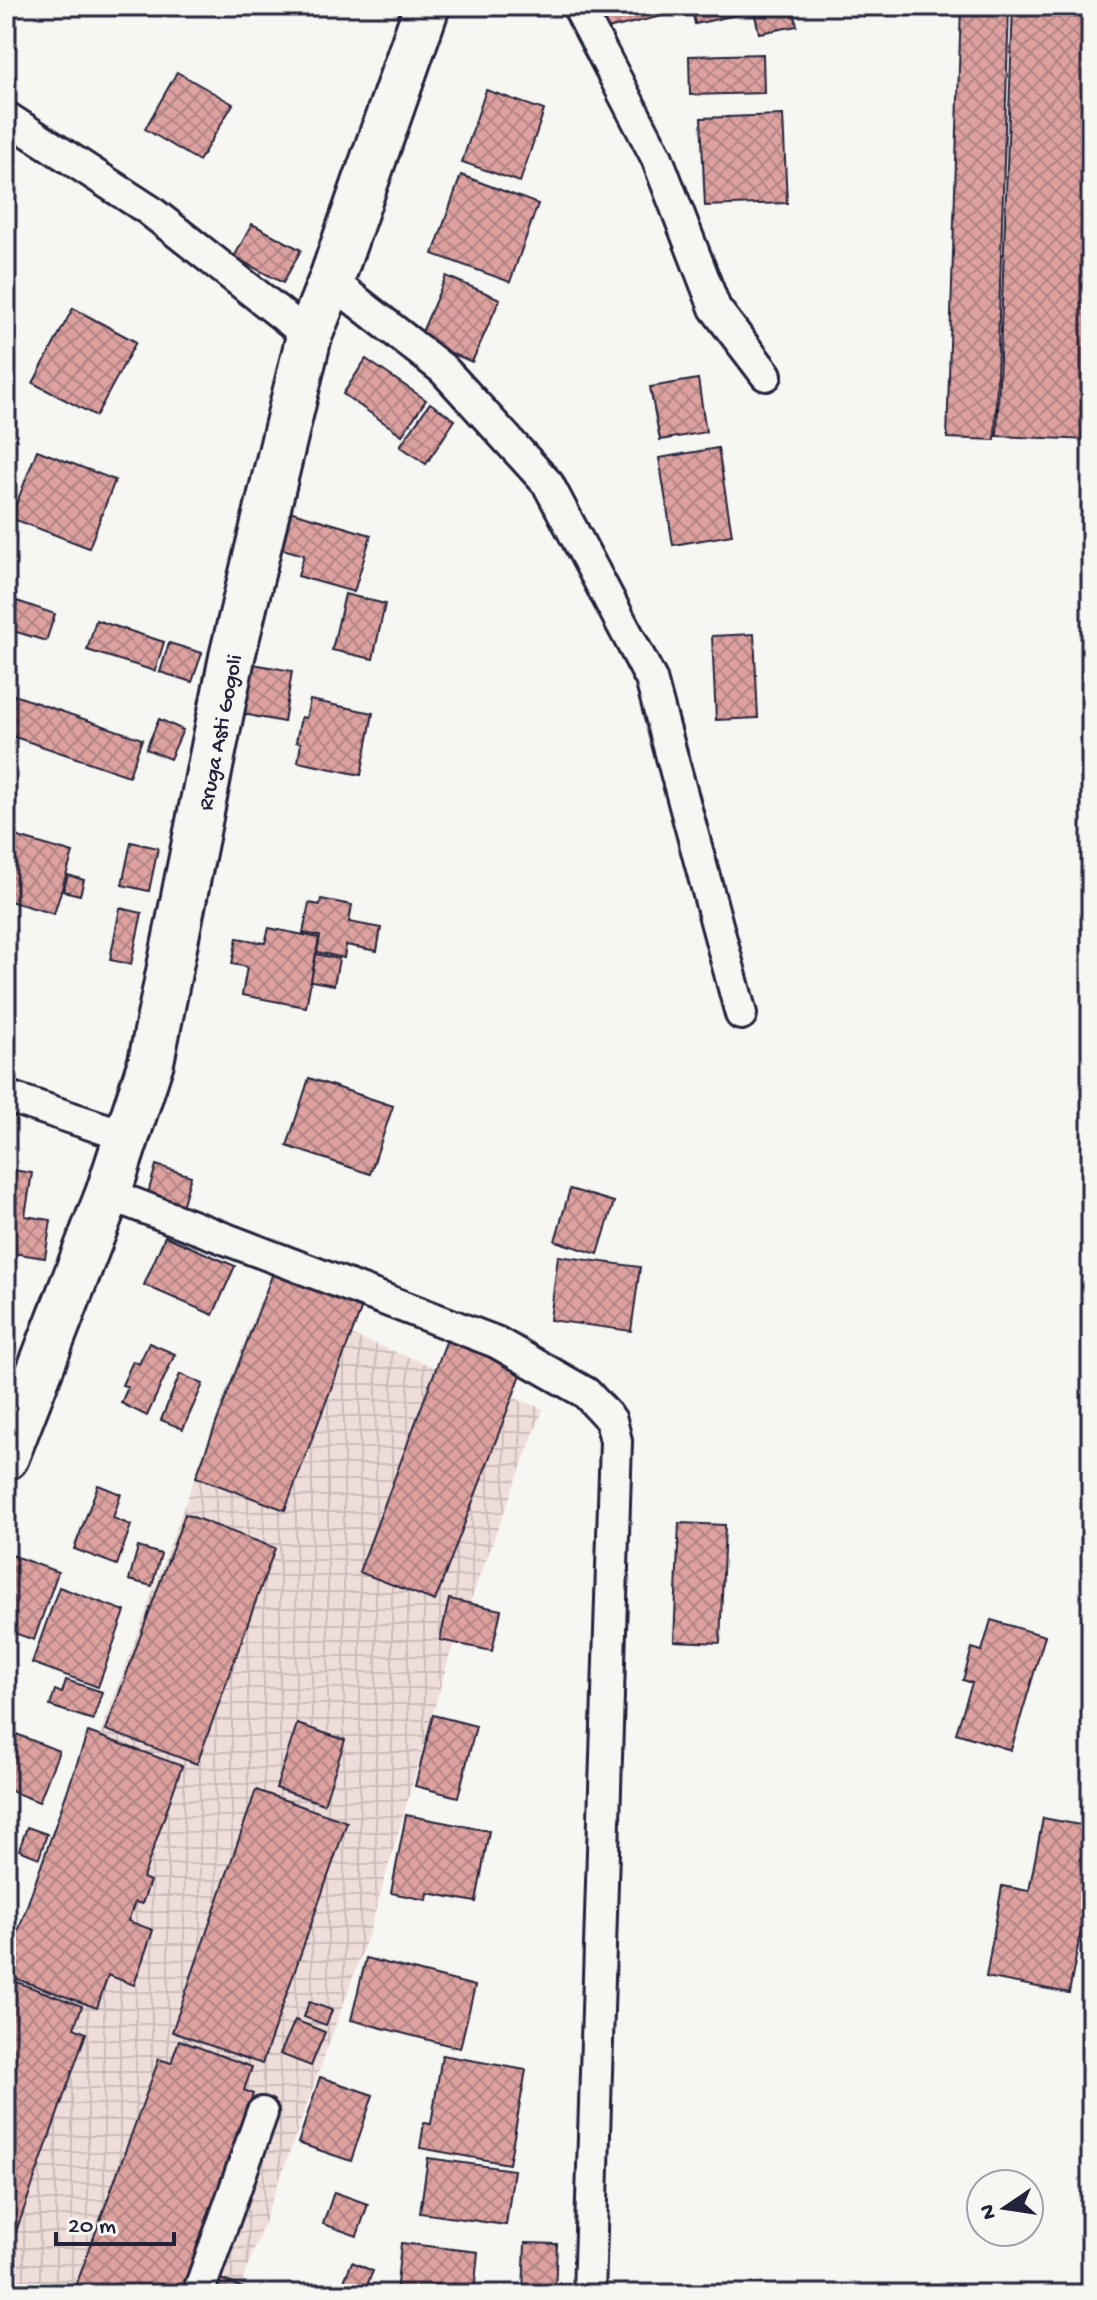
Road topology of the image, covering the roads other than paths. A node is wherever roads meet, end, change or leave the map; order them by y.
1 (427, 6) edge
2 (578, 6) edge
3 (6, 117) edge
4 (331, 281) junction
5 (309, 336) junction
6 (766, 375) dead end
7 (741, 1014) dead end
8 (6, 1096) edge
9 (126, 1136) junction
10 (108, 1194) junction
11 (6, 1457) edge
12 (262, 2113) dead end
13 (198, 2294) edge
14 (589, 2294) edge

1 - 4 street, Rruga Asti Gogoli
2 - 6 street
3 - 5 street
4 - 5 street, Rruga Asti Gogoli
4 - 7 street
5 - 9 street, Rruga Asti Gogoli
8 - 9 street
9 - 10 street, Rruga Asti Gogoli
10 - 11 street, Rruga Asti Gogoli
10 - 14 street
12 - 13 street

